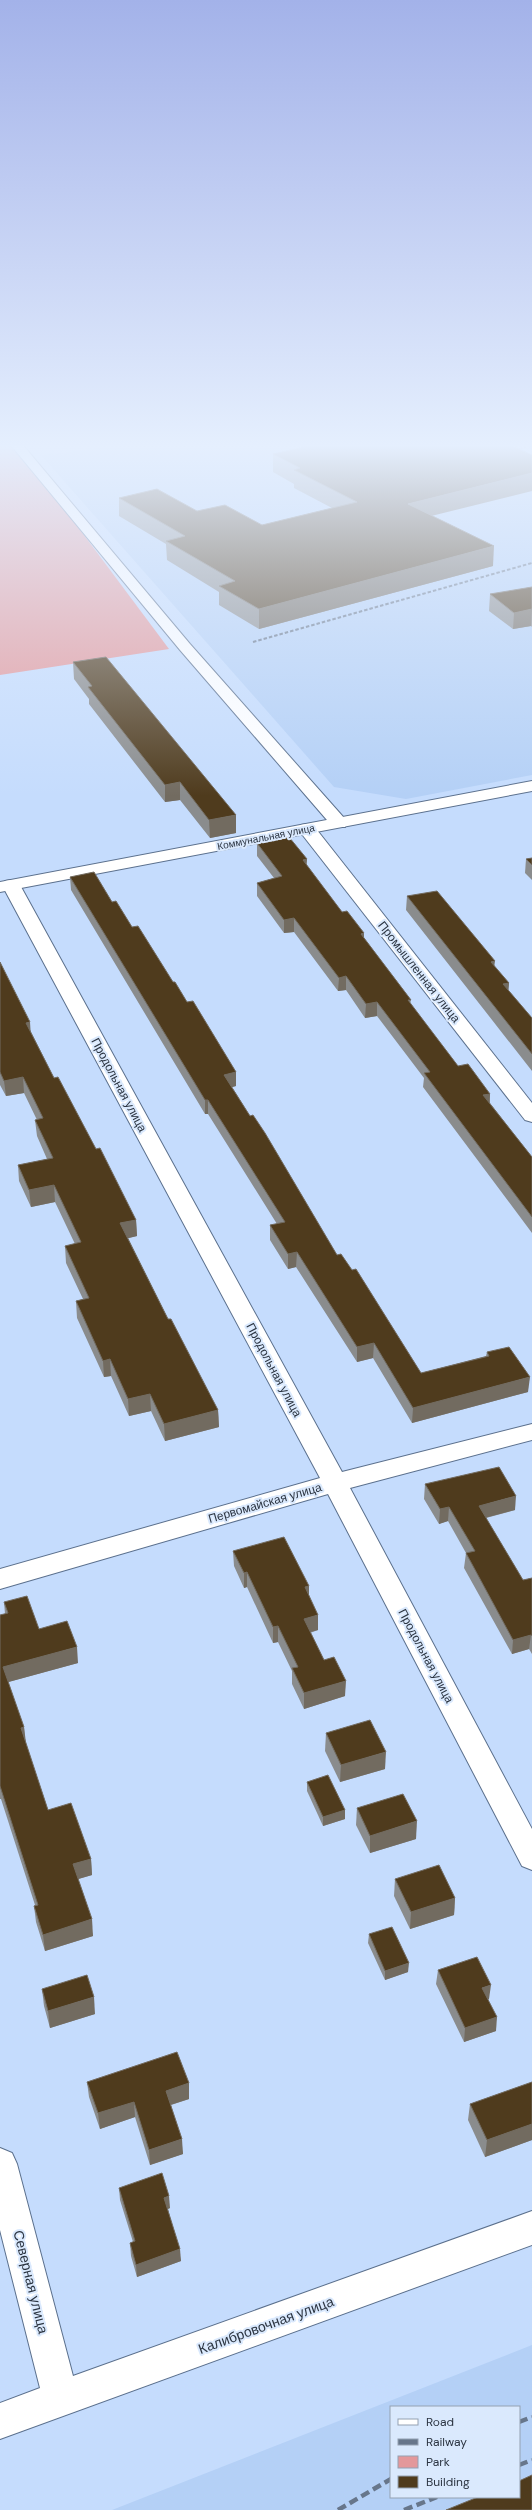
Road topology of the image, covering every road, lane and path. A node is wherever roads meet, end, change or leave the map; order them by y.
1 (114, 561) edge
2 (531, 788) edge
3 (339, 823) junction
4 (307, 829) junction
5 (5, 886) edge
6 (532, 1116) edge
7 (532, 1432) edge
8 (335, 1483) junction
9 (0, 1579) edge
10 (532, 1857) edge
11 (0, 2164) edge
12 (532, 2228) edge
13 (61, 2400) junction
14 (0, 2421) edge

1 - 3 street
2 - 3 street, Коммунальная улица
3 - 4 street, Коммунальная улица
4 - 5 street, Коммунальная улица
4 - 6 street, Промышленная улица
5 - 8 street, Продольная улица
7 - 8 street, Первомайская улица
8 - 9 street, Первомайская улица
8 - 10 street, Продольная улица
11 - 13 street, Северная улица
12 - 13 street, Калибровочная улица
13 - 14 street, Калибровочная улица

